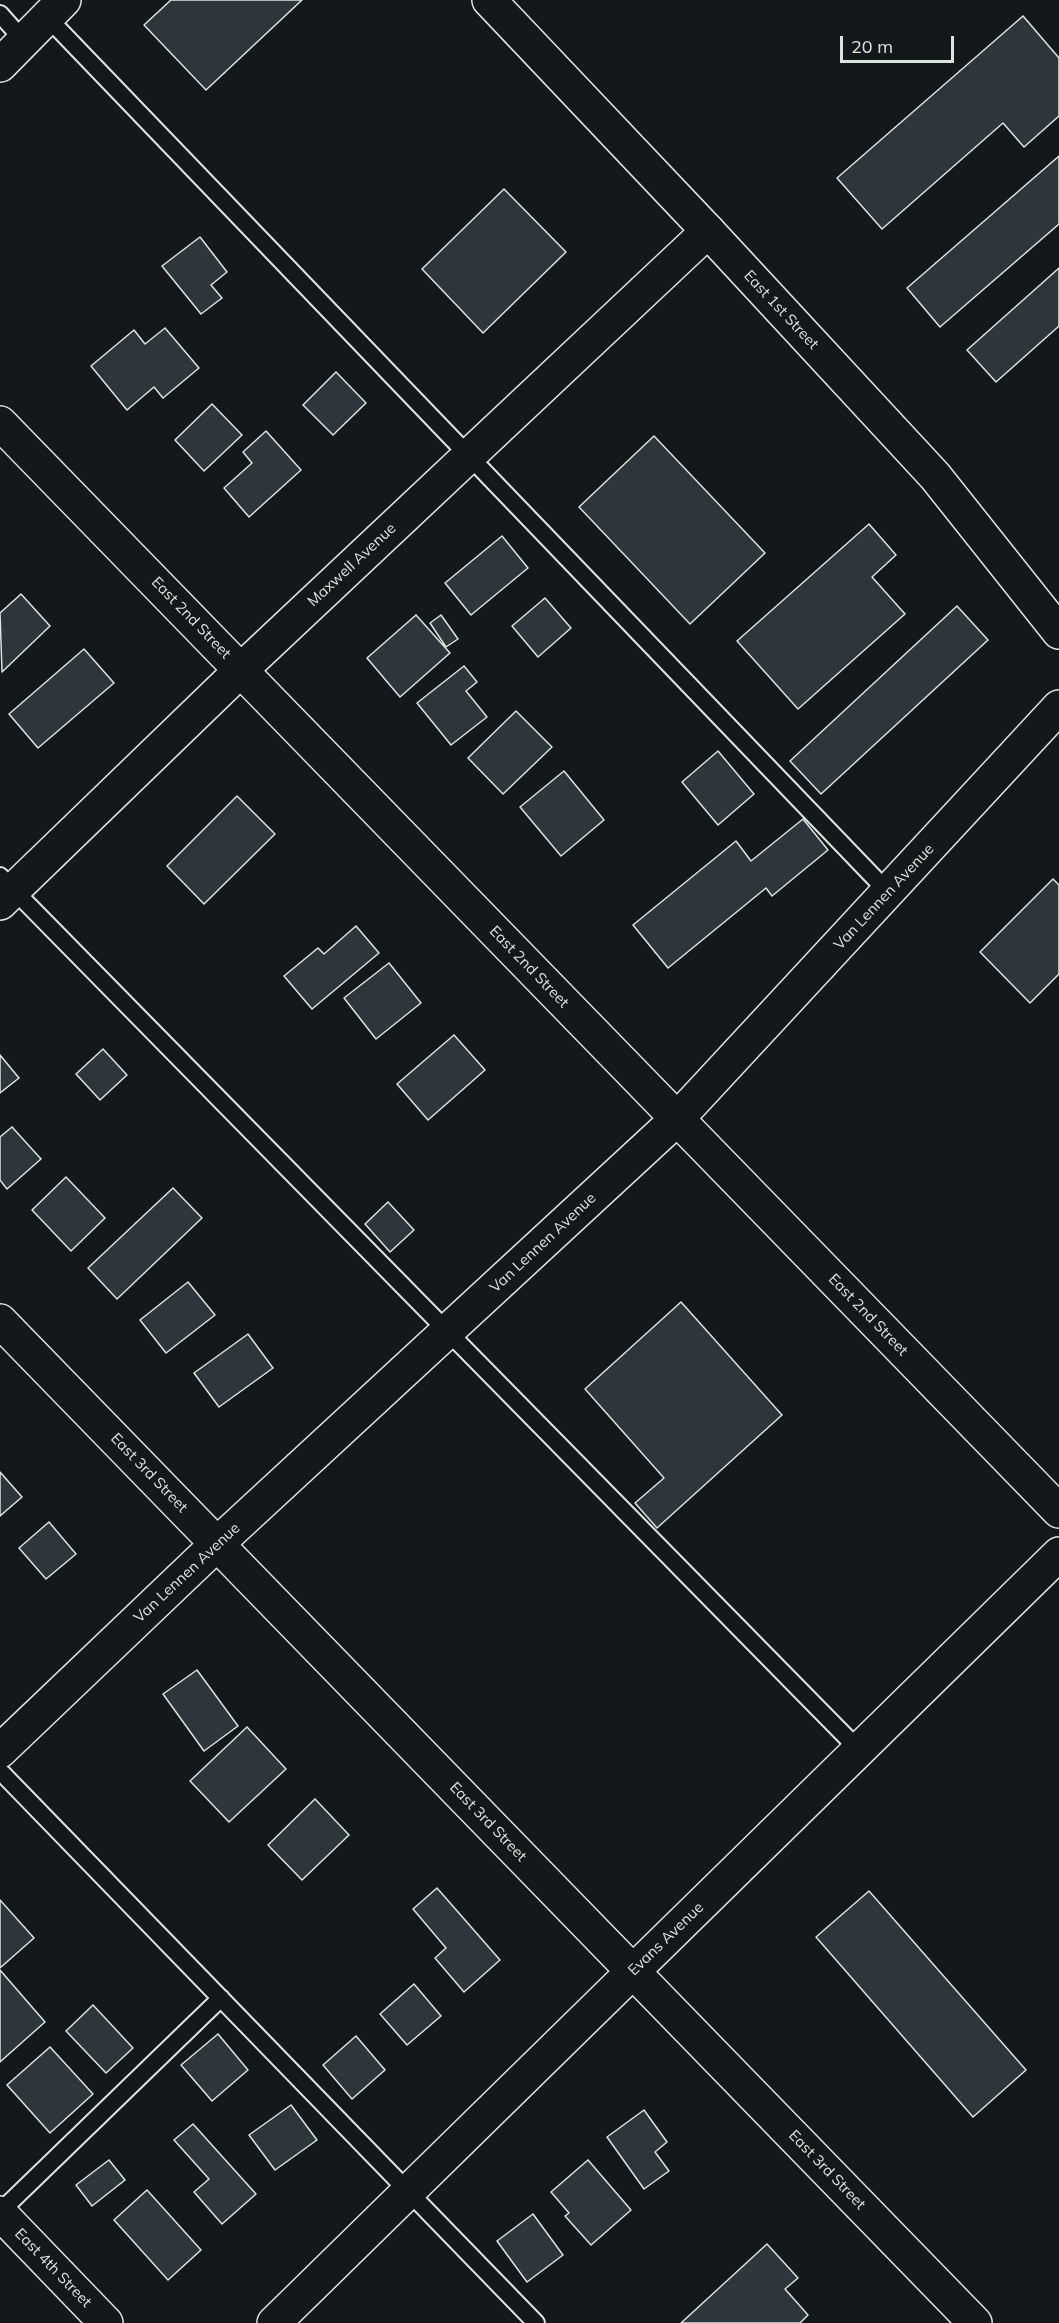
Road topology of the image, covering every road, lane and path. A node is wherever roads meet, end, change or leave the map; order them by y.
1 (489, 0) edge
2 (55, 9) edge
3 (0, 14) edge
4 (24, 40) junction
5 (0, 65) edge
6 (708, 231) junction
7 (0, 423) edge
8 (468, 455) junction
9 (1059, 632) edge
10 (241, 670) junction
11 (1059, 707) edge
12 (4, 889) edge
13 (888, 892) junction
14 (677, 1119) junction
15 (0, 1321) edge
16 (447, 1331) junction
17 (1059, 1511) edge
18 (217, 1544) junction
19 (1059, 1554) edge
20 (859, 1750) junction
21 (0, 1751) edge
22 (0, 1770) edge
23 (633, 1971) junction
24 (221, 1998) junction
25 (408, 2192) junction
26 (0, 2212) edge
27 (106, 2323) edge
28 (274, 2323) edge
29 (536, 2323) edge
30 (975, 2323) edge

1 - 6 street, East 1st Street
2 - 4 street
2 - 8 lane
3 - 4 lane
4 - 5 street
6 - 8 street, Maxwell Avenue
6 - 9 street, East 1st Street
7 - 10 street, East 2nd Street
8 - 10 street, Maxwell Avenue
8 - 13 lane
10 - 12 street, Maxwell Avenue
10 - 14 street, East 2nd Street
11 - 13 street, Van Lennen Avenue
12 - 16 lane
13 - 14 street, Van Lennen Avenue
14 - 16 street, Van Lennen Avenue
14 - 17 street, East 2nd Street
15 - 18 street, East 3rd Street
16 - 18 street, Van Lennen Avenue
16 - 20 lane
18 - 21 street, Van Lennen Avenue
18 - 23 street, East 3rd Street
19 - 20 street, Evans Avenue
20 - 23 street, Evans Avenue
22 - 24 lane
23 - 25 street, Evans Avenue
23 - 30 street, East 3rd Street
24 - 25 lane
24 - 26 lane
25 - 28 street, Evans Avenue
25 - 29 lane
26 - 27 street, East 4th Street

